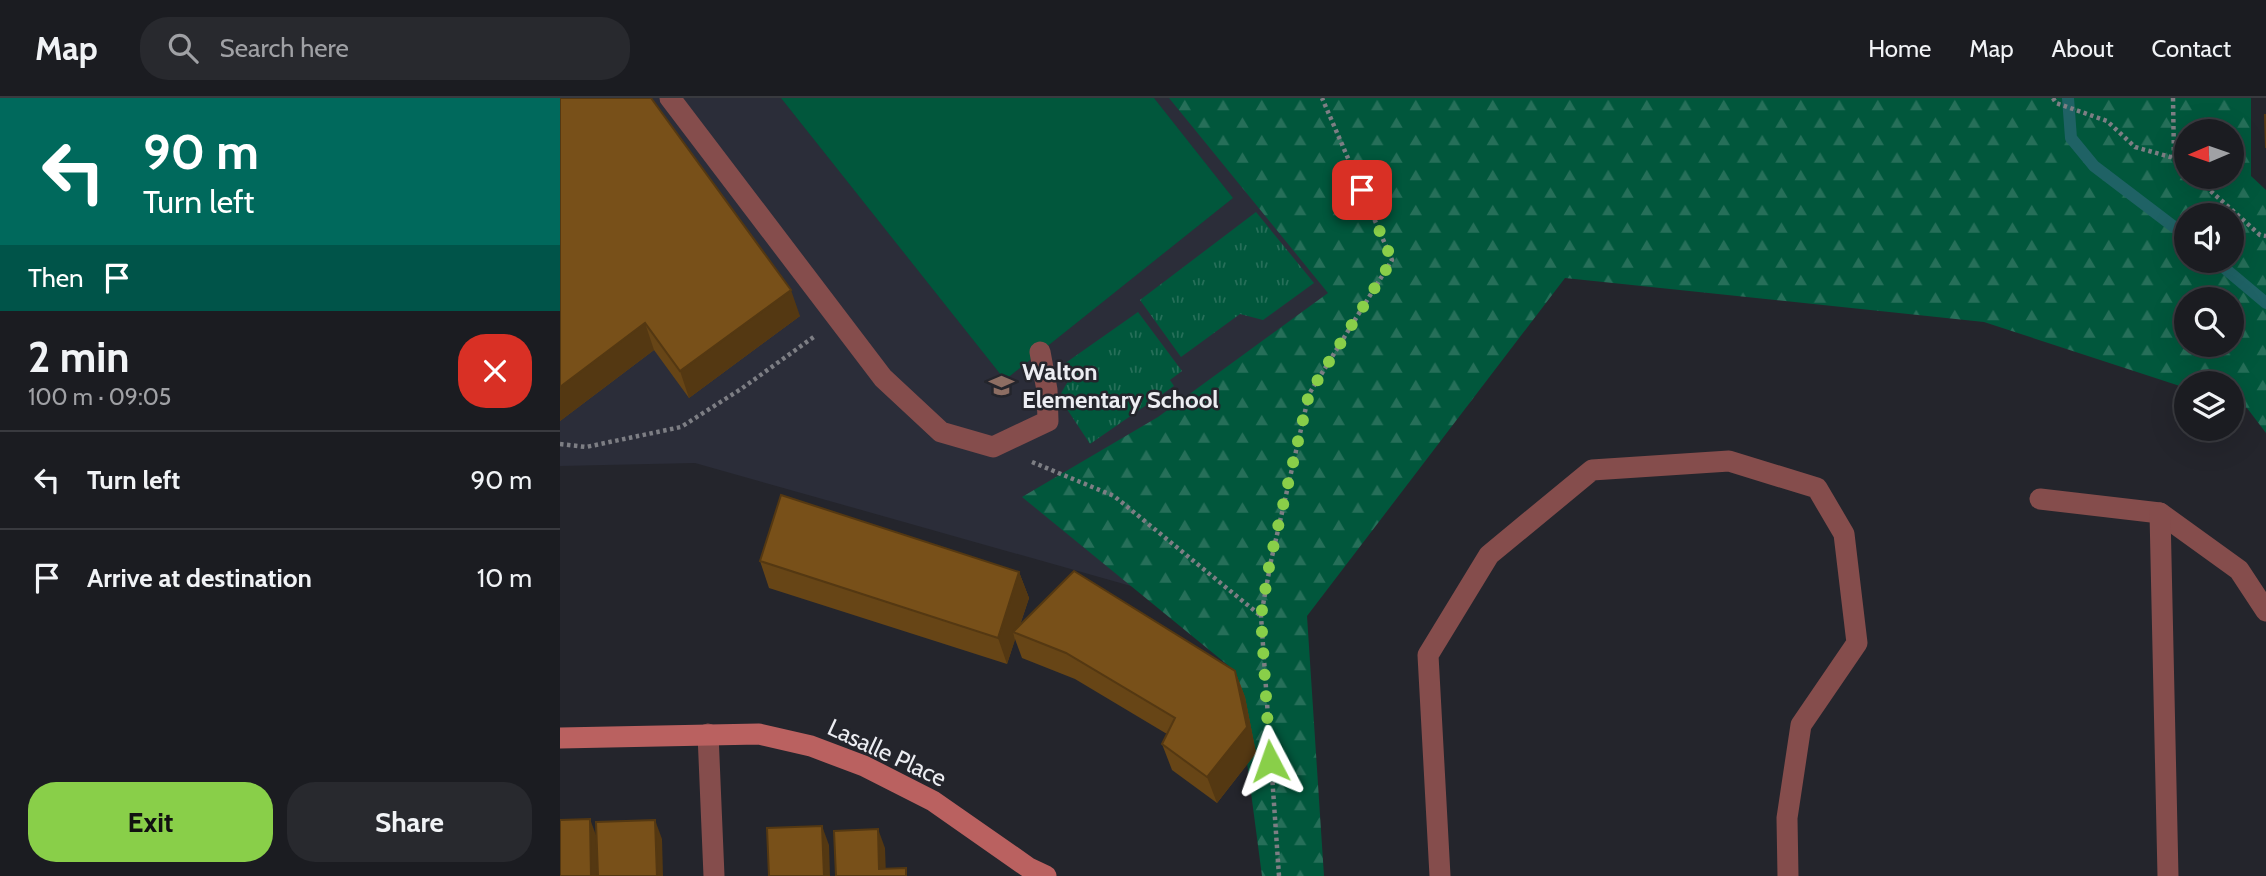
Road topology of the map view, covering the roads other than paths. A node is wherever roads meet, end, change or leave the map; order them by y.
1 (670, 98) edge
2 (1040, 352) dead end
3 (2040, 499) dead end
4 (2160, 513) junction
5 (2266, 611) edge
6 (708, 734) junction
7 (560, 738) edge
8 (714, 876) edge
9 (1046, 876) edge
10 (1440, 876) edge
11 (1788, 876) edge
12 (2168, 876) edge

1 - 2 street
3 - 4 street
4 - 5 street
4 - 12 street
6 - 7 street, Lasalle Place
6 - 8 street
6 - 9 street, Lasalle Place
10 - 11 street

